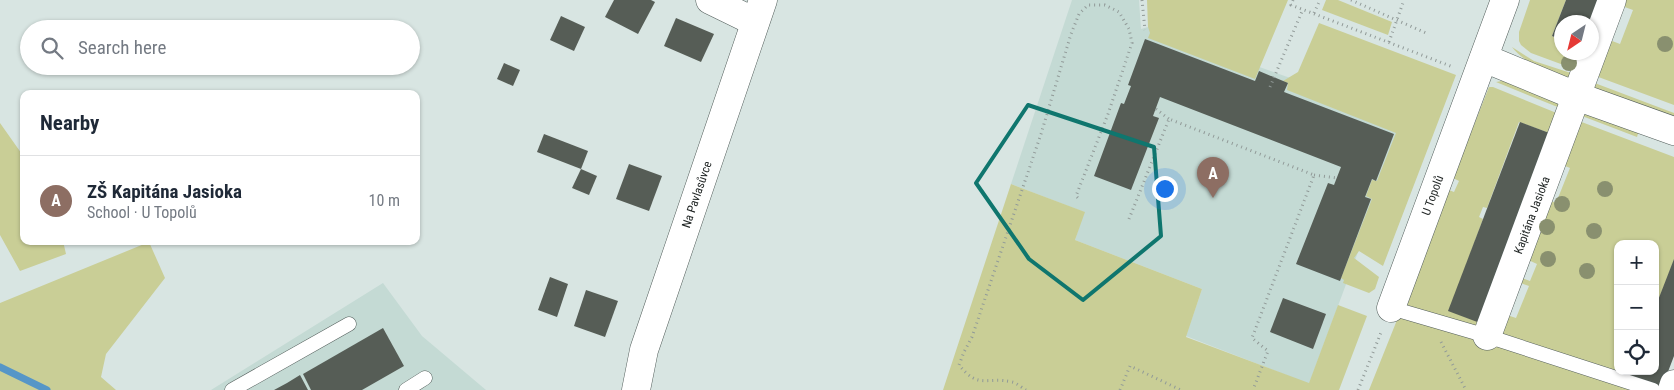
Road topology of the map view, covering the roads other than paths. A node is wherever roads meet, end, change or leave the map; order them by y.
1 (710, 0) edge
2 (1505, 0) edge
3 (1612, 0) edge
4 (759, 11) edge
5 (1484, 58) junction
6 (1576, 96) junction
7 (1674, 131) edge
8 (1391, 308) joint
9 (349, 324) dead end
10 (1487, 336) junction
11 (425, 378) dead end
12 (1674, 384) edge
13 (232, 390) edge
14 (406, 390) edge
15 (636, 390) edge
16 (1653, 390) edge
17 (1672, 390) edge

1 - 4 street
2 - 5 street, U Topolů
3 - 6 street, Kapitána Jasioka
4 - 15 street, Na Pavlasůvce
5 - 6 street
5 - 8 street, U Topolů
6 - 7 street
6 - 10 street, Kapitána Jasioka
8 - 10 lane
9 - 13 lane
10 - 16 lane
11 - 14 lane
12 - 17 street

